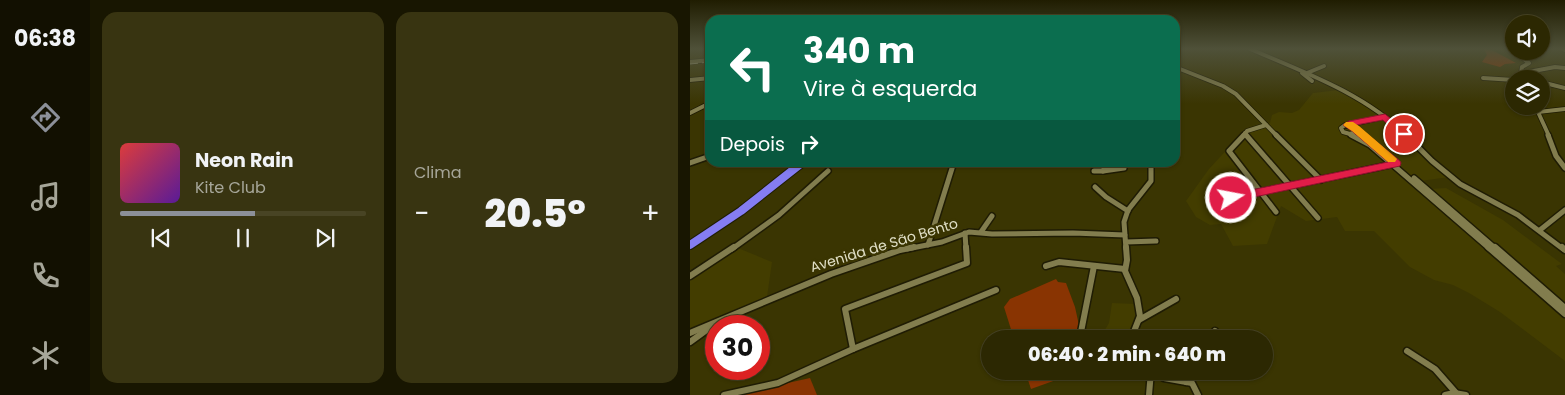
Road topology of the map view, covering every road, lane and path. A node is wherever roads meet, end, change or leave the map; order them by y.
1 (1295, 67) edge
2 (1321, 67) edge
3 (1553, 67) edge
4 (1180, 69) edge
5 (1302, 70) junction
6 (1538, 70) edge
7 (1307, 73) junction
8 (705, 78) edge
9 (1482, 78) dead end
10 (1505, 79) edge
11 (690, 80) edge
12 (1312, 81) dead end
13 (1550, 84) edge
14 (1565, 88) edge
15 (705, 106) edge
16 (1565, 109) edge
17 (1550, 111) edge
18 (690, 113) edge
19 (1540, 115) edge
20 (1385, 117) junction
21 (1266, 125) junction
22 (1347, 125) junction
23 (1357, 131) junction
24 (1245, 133) junction
25 (1350, 134) junction
26 (1556, 155) junction
27 (705, 158) edge
28 (1565, 159) edge
29 (690, 163) edge
30 (1394, 164) junction
31 (790, 167) edge
32 (797, 167) edge
33 (952, 167) edge
34 (1106, 167) edge
35 (1151, 167) edge
36 (1124, 168) dead end
37 (1565, 168) edge
38 (828, 171) dead end
39 (1094, 171) dead end
40 (1104, 171) junction
41 (1321, 180) junction
42 (1290, 186) junction
43 (1095, 187) dead end
44 (1261, 192) junction
45 (1231, 198) dead end
46 (1565, 210) edge
47 (1128, 211) junction
48 (1276, 212) dead end
49 (992, 216) dead end
50 (1318, 218) dead end
51 (1540, 230) junction
52 (981, 232) junction
53 (965, 233) junction
54 (1125, 238) junction
55 (690, 240) edge
56 (1156, 241) dead end
57 (690, 245) edge
58 (928, 245) junction
59 (1565, 250) edge
60 (1046, 266) dead end
61 (1094, 266) junction
62 (1125, 269) junction
63 (690, 276) edge
64 (996, 290) dead end
65 (1176, 299) dead end
66 (1565, 308) edge
67 (1565, 314) edge
68 (732, 315) edge
69 (1140, 320) junction
70 (705, 326) edge
71 (1081, 330) edge
72 (1135, 330) edge
73 (705, 331) edge
74 (690, 333) edge
75 (690, 342) edge
76 (852, 349) junction
77 (1407, 351) dead end
78 (1150, 380) edge
79 (1175, 380) edge
80 (1186, 382) joint
81 (1457, 394) junction
82 (724, 395) edge
83 (1149, 395) edge
84 (1198, 395) edge
85 (1445, 395) edge
86 (1466, 395) edge

1 - 5 street
2 - 7 street
3 - 6 street
4 - 21 street
5 - 7 street
5 - 12 street
7 - 20 street
8 - 11 street
9 - 10 street
13 - 14 street
15 - 18 street
16 - 17 street
19 - 26 street
20 - 22 street
20 - 51 street
21 - 24 street
21 - 41 street
22 - 23 street
22 - 25 street
23 - 25 street
23 - 30 street
24 - 42 street
24 - 44 street
25 - 30 street
26 - 28 street
26 - 37 street
27 - 29 street
30 - 41 street
30 - 66 street
30 - 67 street
31 - 55 highway
32 - 57 highway
33 - 58 street
34 - 40 street
35 - 47 street
36 - 40 street
38 - 63 street
39 - 40 street
41 - 42 street
42 - 44 street
42 - 50 street
43 - 47 street
44 - 45 street
44 - 48 street
46 - 51 street
47 - 54 street
49 - 52 street
51 - 59 street
52 - 53 street, Avenida de São Bento
52 - 54 street, Avenida de São Bento
53 - 58 street, Avenida de São Bento
53 - 76 street
54 - 56 street, Avenida de São Bento
54 - 62 street
58 - 68 street, Avenida de São Bento
60 - 61 street
61 - 62 street
61 - 71 street
62 - 69 street
64 - 76 street
65 - 69 street
69 - 72 street
70 - 74 street, Avenida de São Bento
73 - 75 street
76 - 82 street
77 - 81 street
78 - 83 street
79 - 80 street
80 - 84 street
81 - 85 street
81 - 86 street

